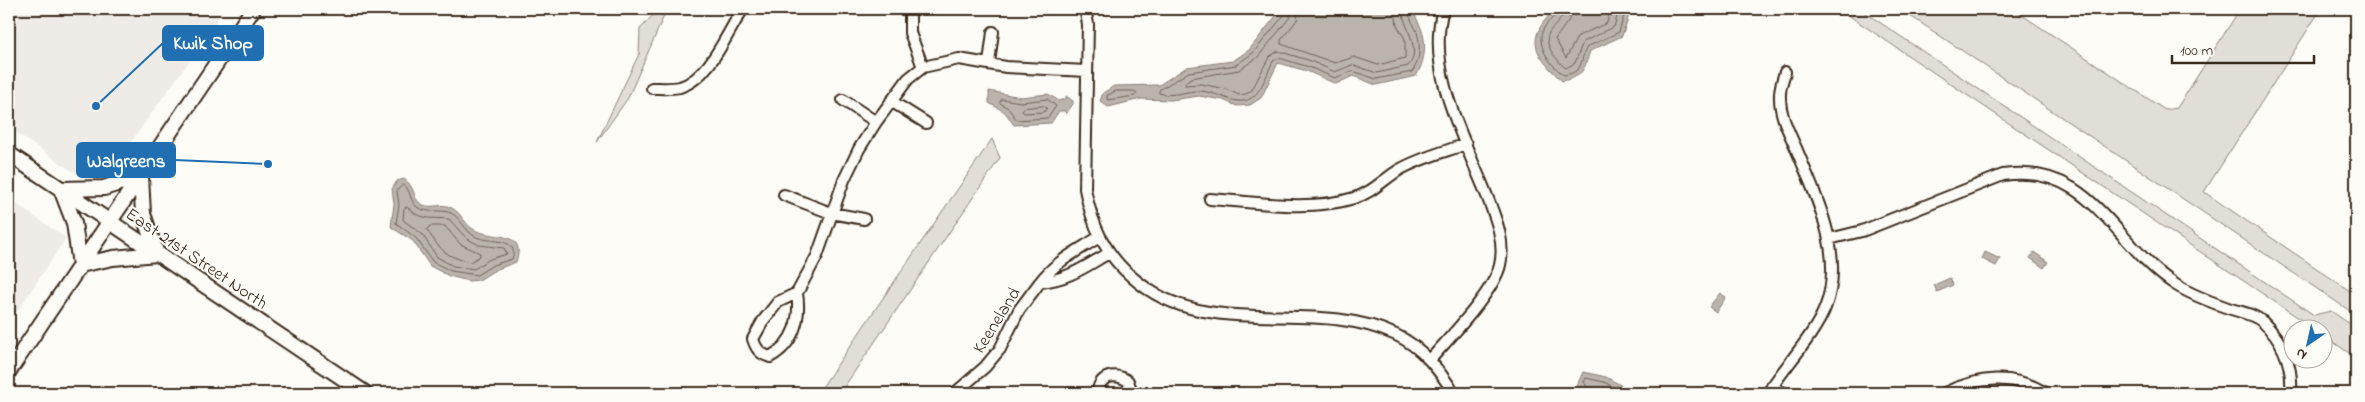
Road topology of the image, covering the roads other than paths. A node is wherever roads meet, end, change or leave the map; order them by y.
1 (253, 9) edge
2 (743, 9) edge
3 (910, 9) edge
4 (1085, 9) edge
5 (1443, 9) edge
6 (993, 32) dead end
7 (989, 63) junction
8 (922, 67) junction
9 (1087, 70) junction
10 (1785, 72) dead end
11 (652, 88) dead end
12 (843, 100) dead end
13 (891, 101) junction
14 (876, 122) junction
15 (926, 123) dead end
16 (1466, 144) junction
17 (9, 154) edge
18 (141, 176) junction
19 (61, 189) junction
20 (784, 194) dead end
21 (1210, 199) dead end
22 (831, 213) junction
23 (864, 219) dead end
24 (110, 222) junction
25 (1099, 237) junction
26 (1829, 239) junction
27 (1109, 253) junction
28 (157, 254) junction
29 (80, 266) junction
30 (1040, 282) junction
31 (797, 293) junction
32 (1430, 360) junction
33 (9, 371) edge
34 (1770, 390) edge
35 (365, 393) edge
36 (955, 393) edge
37 (1098, 393) edge
38 (1132, 393) edge
39 (1454, 393) edge
40 (1783, 393) edge
41 (1945, 393) edge
42 (2045, 393) edge
43 (2291, 393) edge

1 - 18 main road
2 - 11 street
3 - 8 street
4 - 9 street
5 - 16 street
6 - 7 street
7 - 8 street
7 - 9 street
8 - 13 street
9 - 25 street
10 - 26 street
12 - 14 street
13 - 14 street
13 - 15 street
14 - 22 street
16 - 21 street
16 - 32 street
17 - 19 main road, East 21st Street North
18 - 19 main road
18 - 24 main road
18 - 28 main road
19 - 24 main road, East 21st Street North
19 - 29 main road
20 - 22 street
22 - 23 street
22 - 31 street
24 - 28 main road, East 21st Street North
24 - 29 main road
25 - 27 street
25 - 30 street, Keeneland
26 - 34 street
26 - 43 street
27 - 30 street, Keeneland
27 - 32 street
28 - 29 main road
28 - 35 main road, East 21st Street North
29 - 33 main road
30 - 36 street, Keeneland
31 - 31 street
32 - 39 street
34 - 40 street
37 - 38 street
41 - 42 street

